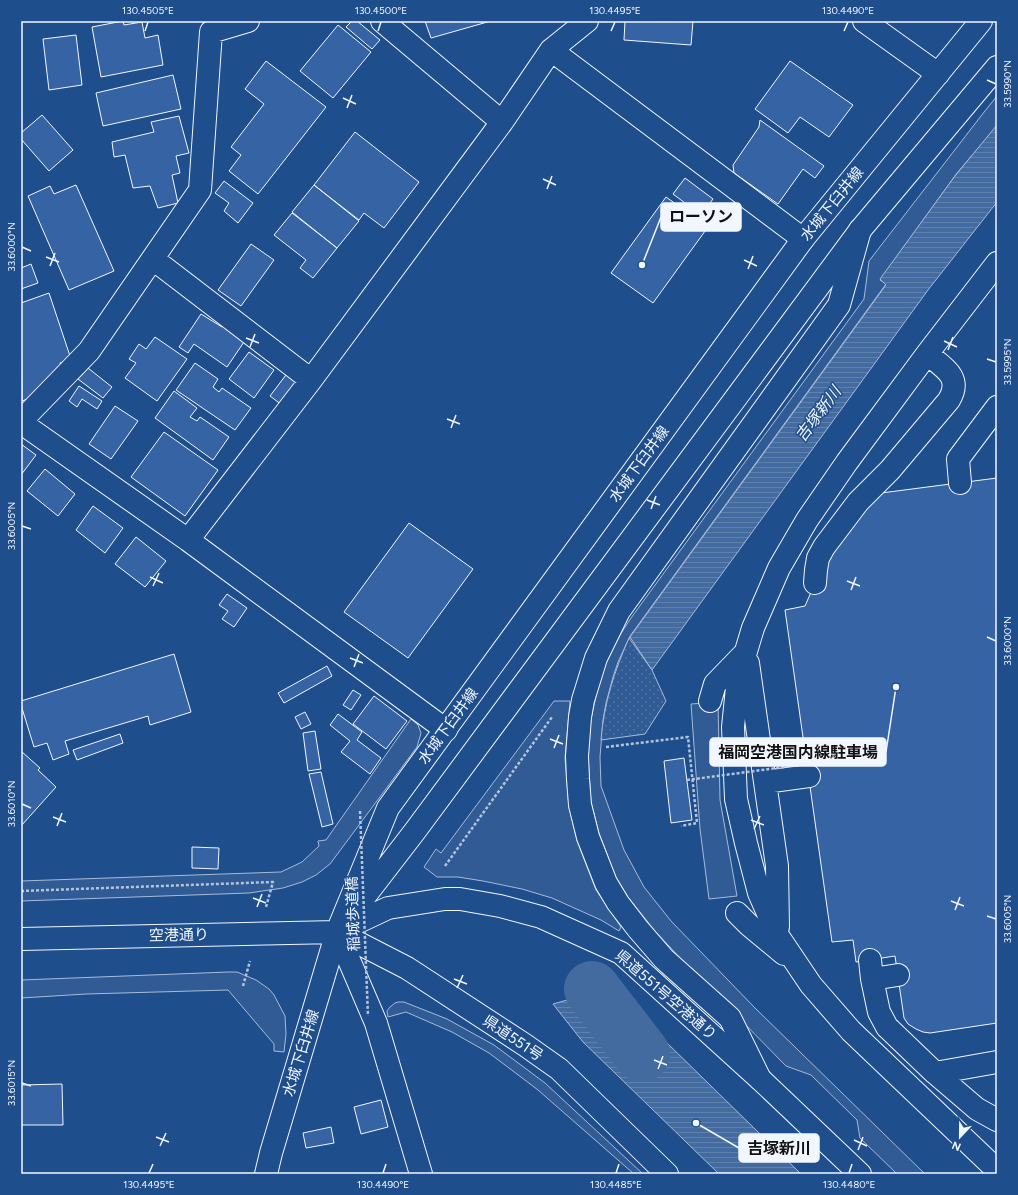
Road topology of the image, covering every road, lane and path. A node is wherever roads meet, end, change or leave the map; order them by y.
1 (248, 21) edge
2 (382, 21) edge
3 (587, 21) edge
4 (864, 21) edge
5 (981, 21) edge
6 (551, 50) junction
7 (997, 67) edge
8 (938, 74) junction
9 (502, 122) junction
10 (861, 229) junction
11 (803, 239) junction
12 (153, 259) junction
13 (997, 263) edge
14 (927, 354) junction
15 (311, 380) junction
16 (997, 407) edge
17 (22, 419) edge
18 (960, 483) dead end
19 (188, 540) junction
20 (815, 583) dead end
21 (746, 651) junction
22 (710, 701) dead end
23 (556, 711) dead end
24 (446, 730) junction
25 (600, 748) dead end
26 (808, 770) joint
27 (687, 780) dead end
28 (765, 782) junction
29 (360, 811) dead end
30 (681, 826) dead end
31 (445, 866) dead end
32 (21, 891) edge
33 (737, 913) dead end
34 (337, 932) junction
35 (258, 934) junction
36 (778, 936) junction
37 (21, 939) edge
38 (798, 965) junction
39 (898, 976) dead end
40 (243, 986) dead end
41 (368, 1016) dead end
42 (997, 1062) edge
43 (935, 1073) junction
44 (760, 1079) junction
45 (997, 1120) edge
46 (997, 1170) edge
47 (266, 1174) edge
48 (421, 1174) edge
49 (667, 1174) edge
50 (860, 1174) edge

1 - 12 street
2 - 9 street
3 - 6 street
4 - 8 street
5 - 8 street, 水城下臼井線
6 - 9 street
6 - 11 street
7 - 10 street, 水城下臼井線
8 - 11 street, 水城下臼井線
9 - 15 street
10 - 34 street, 水城下臼井線
10 - 44 street
11 - 24 street, 水城下臼井線
12 - 15 street
12 - 17 street
13 - 14 street
14 - 20 street
14 - 21 street
15 - 19 street
16 - 18 street
17 - 19 street
19 - 24 street
21 - 22 street
21 - 28 street
21 - 36 street
23 - 31 path
24 - 34 street, 水城下臼井線
25 - 30 path
26 - 27 path, bridge
26 - 28 street
28 - 36 street
29 - 41 path, 稲城歩道橋, bridge
32 - 35 path
33 - 38 street
34 - 35 street, 空港通り
34 - 44 street, 県道551号空港通り
34 - 47 street, 水城下臼井線
34 - 48 street
34 - 49 street, 県道551号
35 - 37 street, 空港通り
35 - 40 path
36 - 38 street
38 - 46 street
39 - 43 street
42 - 43 street
43 - 45 street
44 - 50 street, 県道551号空港通り

